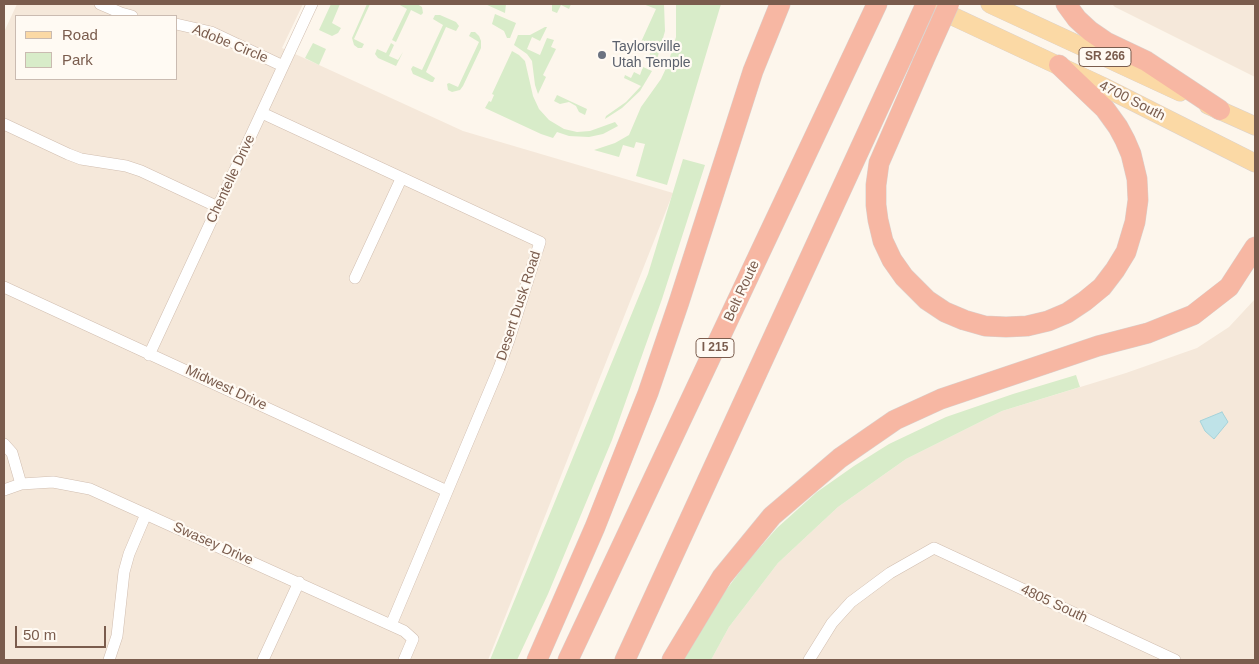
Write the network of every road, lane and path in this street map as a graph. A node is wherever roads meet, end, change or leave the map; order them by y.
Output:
1 (100, 4) edge
2 (312, 4) edge
3 (769, 4) edge
4 (780, 4) edge
5 (877, 4) edge
6 (926, 4) edge
7 (949, 4) edge
8 (990, 4) edge
9 (1066, 4) edge
10 (128, 15) edge
11 (178, 24) edge
12 (1059, 65) junction
13 (283, 66) junction
14 (753, 71) junction
15 (1220, 110) junction
16 (262, 113) junction
17 (4, 124) edge
18 (1255, 126) edge
19 (1255, 163) edge
20 (401, 179) junction
21 (218, 207) junction
22 (1255, 247) edge
23 (355, 278) dead end
24 (4, 287) edge
25 (149, 355) junction
26 (4, 444) edge
27 (21, 484) junction
28 (4, 490) edge
29 (447, 491) junction
30 (146, 514) junction
31 (299, 582) junction
32 (392, 625) junction
33 (109, 660) edge
34 (263, 660) edge
35 (404, 660) edge
36 (537, 660) edge
37 (568, 660) edge
38 (625, 660) edge
39 (672, 660) edge
40 (809, 660) edge
41 (1175, 660) edge

1 - 10 street
2 - 13 street, Chentelle Drive
3 - 14 highway
4 - 14 highway
5 - 37 highway, Belt Route / I 215
6 - 12 main road, 4700 South / SR 266
6 - 38 highway, bridge
7 - 12 highway, bridge
8 - 15 main road, 4700 South / SR 266
9 - 15 highway
11 - 13 street, Adobe Circle
12 - 19 main road, 4700 South / SR 266
13 - 16 street, Chentelle Drive
14 - 36 highway
15 - 18 main road, 4700 South / SR 266
16 - 20 street, Desert Dusk Road
16 - 21 street, Chentelle Drive
17 - 21 street
20 - 23 street
20 - 29 street, Desert Dusk Road
21 - 25 street, Chentelle Drive
22 - 39 highway
24 - 25 street, Midwest Drive
25 - 29 street, Midwest Drive
26 - 27 street
27 - 28 street, Swasey Drive
27 - 30 street, Swasey Drive
29 - 32 street, Desert Dusk Road
30 - 31 street, Swasey Drive
30 - 33 street
31 - 32 street, Swasey Drive
31 - 34 street
32 - 35 street, Swasey Drive
40 - 41 street, 4805 South

